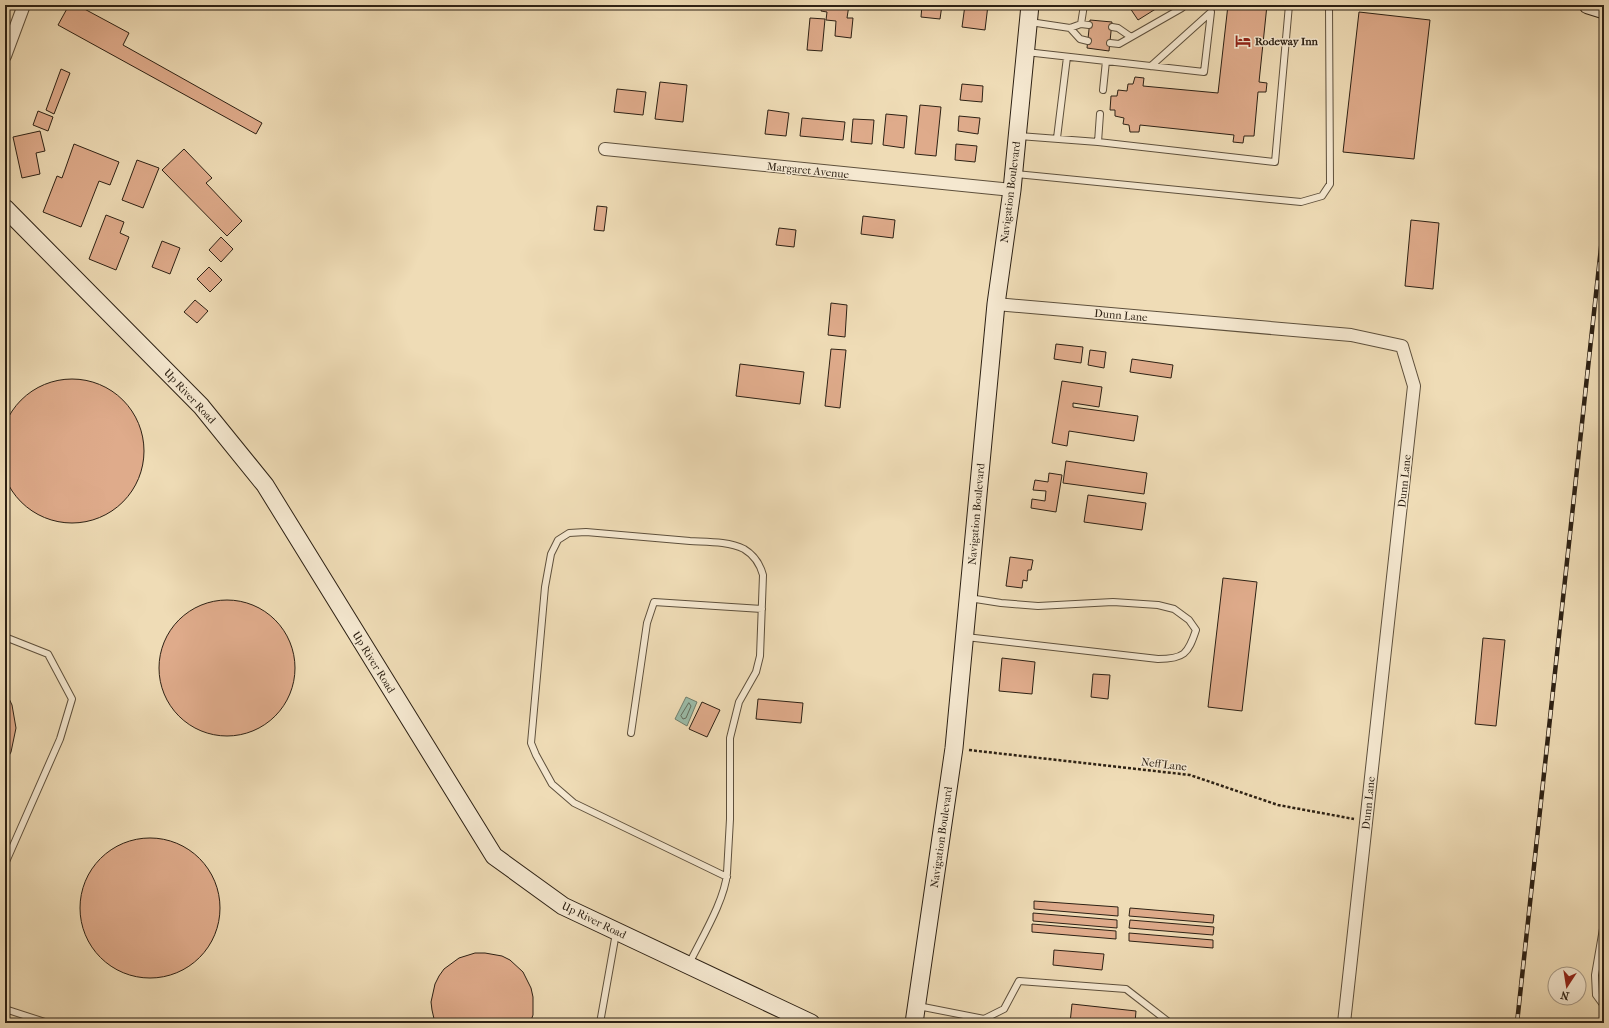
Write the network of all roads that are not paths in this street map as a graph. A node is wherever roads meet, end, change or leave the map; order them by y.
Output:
1 (24, 5) edge
2 (1030, 5) edge
3 (1084, 5) edge
4 (1185, 5) edge
5 (1289, 5) edge
6 (1329, 5) edge
7 (1588, 5) edge
8 (1604, 10) edge
9 (1029, 22) junction
10 (1081, 24) junction
11 (1089, 25) dead end
12 (1070, 28) junction
13 (1112, 28) dead end
14 (1131, 37) junction
15 (1088, 40) dead end
16 (1110, 43) dead end
17 (1025, 52) junction
18 (5, 56) edge
19 (1067, 57) junction
20 (1106, 61) junction
21 (1151, 66) junction
22 (1103, 90) dead end
23 (1100, 114) dead end
24 (1017, 136) junction
25 (1057, 138) junction
26 (1098, 142) junction
27 (605, 149) dead end
28 (1012, 182) junction
29 (5, 208) edge
30 (996, 304) junction
31 (968, 598) junction
32 (762, 609) junction
33 (5, 637) edge
34 (964, 637) junction
35 (631, 733) dead end
36 (5, 864) edge
37 (727, 877) junction
38 (1604, 923) edge
39 (617, 932) junction
40 (688, 965) junction
41 (917, 1005) junction
42 (1604, 1006) edge
43 (5, 1008) edge
44 (48, 1023) edge
45 (600, 1023) edge
46 (811, 1023) edge
47 (914, 1023) edge
48 (1170, 1023) edge
49 (1344, 1023) edge

1 - 18 street
2 - 9 street, Navigation Boulevard
3 - 10 lane
4 - 14 lane
5 - 26 lane
6 - 28 lane
7 - 8 street
9 - 12 lane
9 - 17 street, Navigation Boulevard
10 - 11 lane
10 - 12 lane
12 - 15 lane
13 - 14 lane
14 - 16 lane
17 - 19 lane
17 - 24 street, Navigation Boulevard
19 - 20 lane
19 - 25 lane
20 - 21 lane
20 - 22 lane
21 - 21 lane
23 - 26 lane
24 - 25 lane
24 - 28 street, Navigation Boulevard
25 - 26 lane
27 - 28 street, Margaret Avenue
28 - 30 street, Navigation Boulevard
29 - 39 street, Up River Road
30 - 31 street, Navigation Boulevard
30 - 49 street, Dunn Lane
31 - 34 street, Navigation Boulevard
31 - 34 lane
32 - 35 lane
32 - 37 lane
32 - 37 lane
33 - 36 lane
34 - 41 street, Navigation Boulevard
37 - 40 lane
38 - 42 lane
39 - 40 street, Up River Road
39 - 45 lane
40 - 46 street, Up River Road
41 - 47 street, Navigation Boulevard
41 - 48 lane
43 - 44 lane

